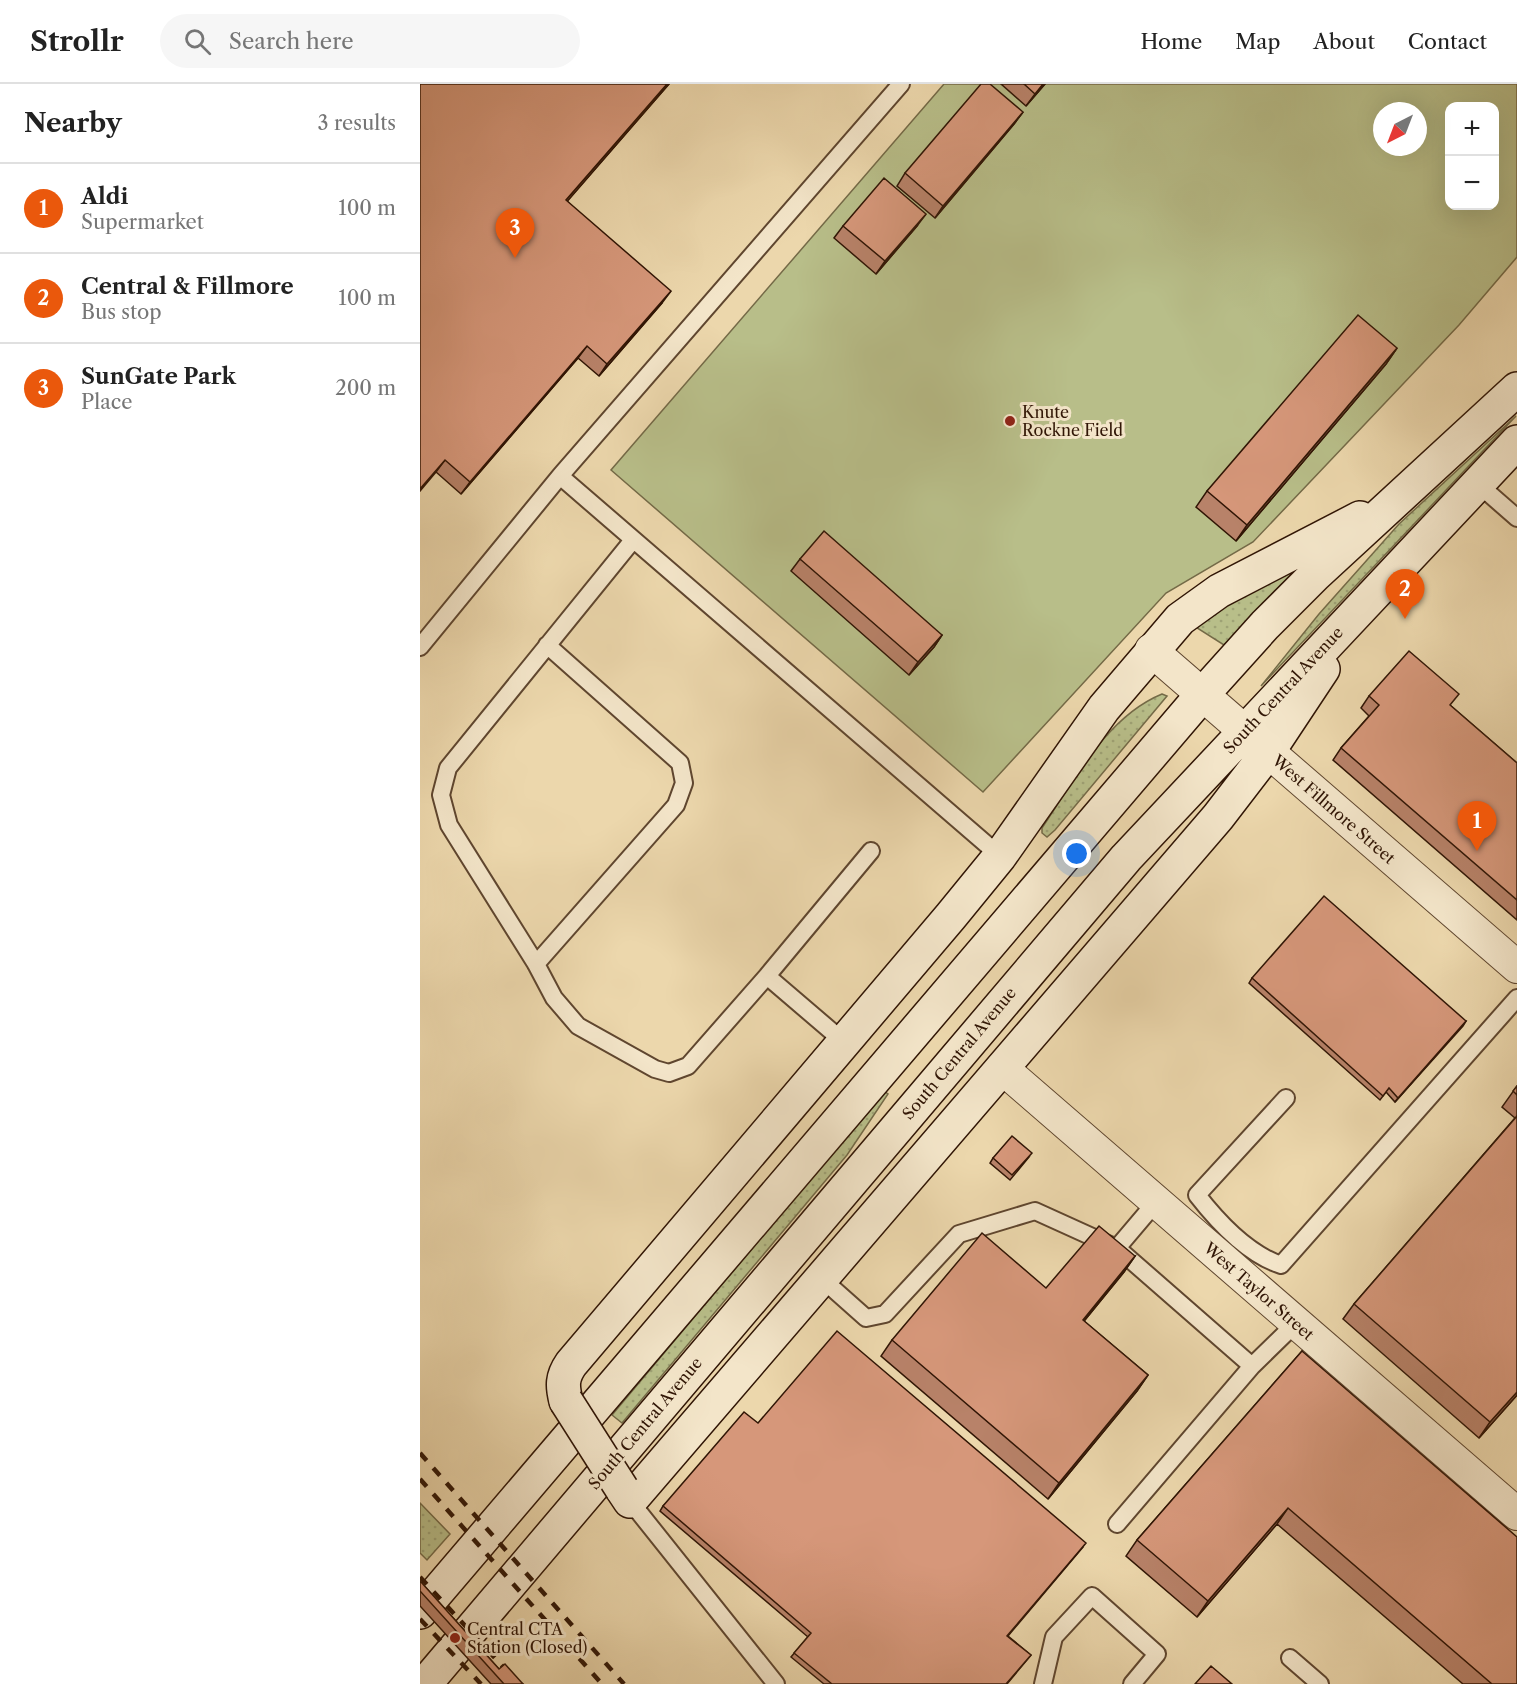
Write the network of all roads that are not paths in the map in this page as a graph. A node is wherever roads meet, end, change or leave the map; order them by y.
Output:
1 (901, 84) edge
2 (1517, 388) edge
3 (1517, 442) edge
4 (560, 476) junction
5 (1476, 483) junction
6 (1394, 502) junction
7 (1517, 518) edge
8 (633, 540) junction
9 (1374, 593) junction
10 (547, 645) junction
11 (420, 647) edge
12 (1151, 650) junction
13 (1202, 695) junction
14 (1244, 730) junction
15 (1268, 752) junction
16 (1019, 830) junction
17 (871, 850) dead end
18 (1000, 856) junction
19 (1058, 863) junction
20 (536, 964) junction
21 (1517, 967) edge
22 (767, 976) junction
23 (1517, 998) edge
24 (844, 1042) junction
25 (1002, 1068) junction
26 (1286, 1098) dead end
27 (1156, 1202) junction
28 (1117, 1248) junction
29 (821, 1278) junction
30 (1296, 1323) junction
31 (1252, 1366) junction
32 (626, 1495) junction
33 (1517, 1514) edge
34 (1117, 1524) dead end
35 (420, 1612) edge
36 (1290, 1658) dead end
37 (424, 1684) edge
38 (776, 1684) edge
39 (1043, 1684) edge
40 (1132, 1684) edge
41 (1320, 1684) edge

1 - 4 lane
2 - 6 main road
3 - 5 main road, South Central Avenue
4 - 8 lane
4 - 11 lane
5 - 7 lane
5 - 9 main road, South Central Avenue
6 - 12 main road
6 - 13 main road
8 - 10 lane
8 - 18 lane
9 - 14 main road, South Central Avenue
9 - 15 main road
10 - 20 lane
10 - 20 lane
12 - 13 street, West Fillmore Street
12 - 16 main road
13 - 14 street, West Fillmore Street
13 - 19 main road
14 - 15 street, West Fillmore Street
14 - 37 main road, South Central Avenue
15 - 21 street, West Fillmore Street
15 - 25 main road
16 - 18 main road
16 - 19 main road
17 - 22 lane
18 - 24 main road
19 - 35 main road
20 - 22 lane
22 - 24 lane
23 - 26 lane
24 - 32 main road, bridge
25 - 27 street, West Taylor Street
25 - 29 main road
27 - 28 lane
27 - 30 street, West Taylor Street
28 - 29 lane
28 - 31 lane
29 - 32 main road
30 - 31 lane
30 - 33 street, West Taylor Street
31 - 34 lane
32 - 38 lane
36 - 41 lane
39 - 40 lane

